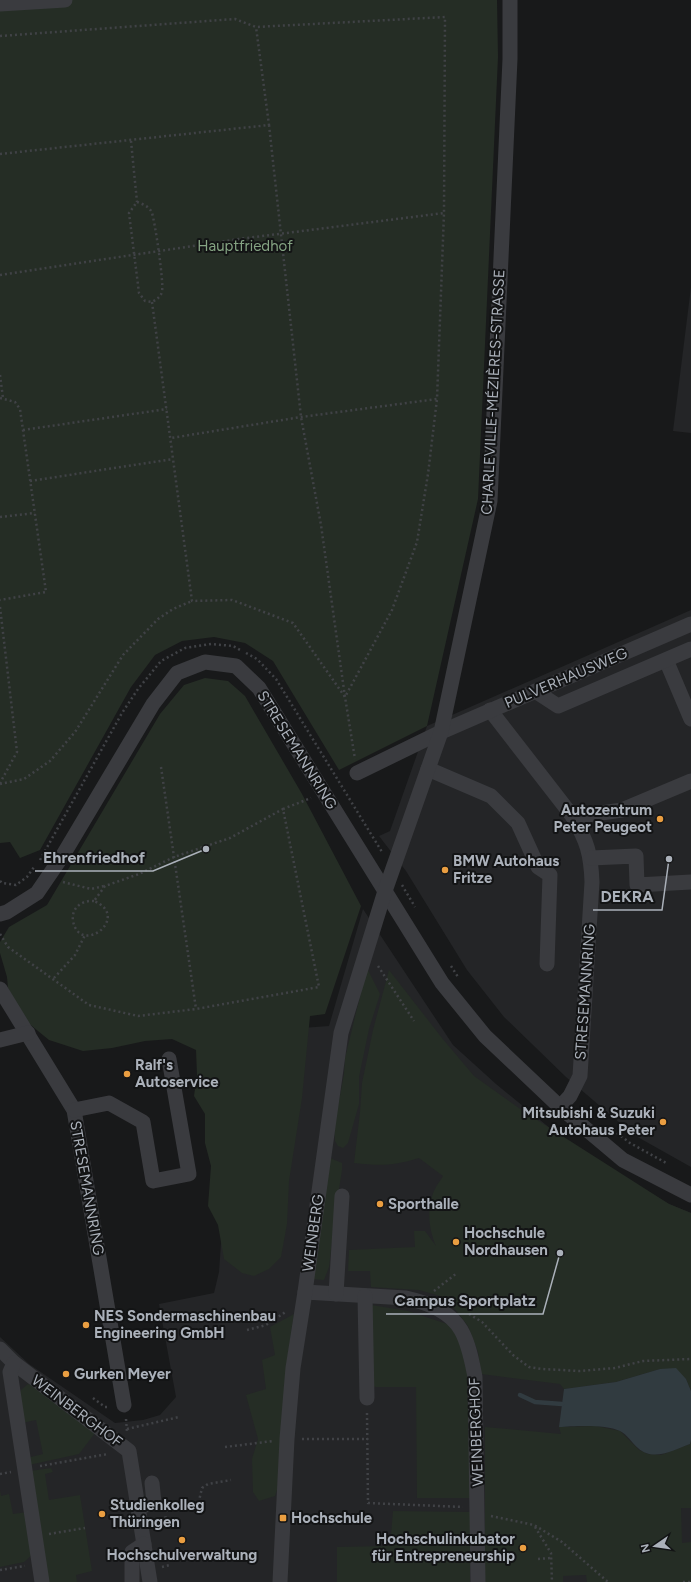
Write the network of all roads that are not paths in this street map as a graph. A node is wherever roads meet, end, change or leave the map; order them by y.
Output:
1 (66, 0) edge
2 (510, 0) edge
3 (0, 4) edge
4 (691, 624) edge
5 (691, 650) edge
6 (666, 660) junction
7 (535, 691) junction
8 (490, 710) junction
9 (691, 719) edge
10 (441, 732) junction
11 (428, 769) junction
12 (357, 773) road end
13 (691, 781) edge
14 (573, 817) junction
15 (591, 858) junction
16 (691, 882) edge
17 (385, 891) junction
18 (0, 914) edge
19 (547, 964) dead end
20 (0, 989) edge
21 (28, 1033) junction
22 (0, 1040) edge
23 (168, 1059) dead end
24 (560, 1107) junction
25 (74, 1110) junction
26 (691, 1195) edge
27 (342, 1196) dead end
28 (336, 1294) junction
29 (304, 1296) junction
30 (365, 1296) junction
31 (0, 1349) edge
32 (14, 1363) junction
33 (367, 1398) road end
34 (124, 1405) dead end
35 (152, 1483) dead end
36 (138, 1507) junction
37 (144, 1544) junction
38 (42, 1582) edge
39 (132, 1582) edge
40 (150, 1582) edge
41 (280, 1582) edge
42 (478, 1582) edge

1 - 3 street
2 - 10 street, CHARLEVILLE-MÉZIÈRES-STRASSE
4 - 7 street, PULVERHAUSWEG
5 - 6 street
6 - 7 street
6 - 9 street
7 - 8 street, PULVERHAUSWEG
8 - 10 street, PULVERHAUSWEG
8 - 14 street, STRESEMANNRING
10 - 11 street, CHARLEVILLE-MÉZIÈRES-STRASSE
10 - 12 street, PULVERHAUSWEG
11 - 17 street, CHARLEVILLE-MÉZIÈRES-STRASSE
11 - 19 street
13 - 14 street
14 - 15 street, STRESEMANNRING
15 - 16 street
15 - 24 street, STRESEMANNRING
17 - 18 street, STRESEMANNRING
17 - 24 street, STRESEMANNRING
17 - 29 street, WEINBERG
20 - 21 street, STRESEMANNRING
21 - 22 street
21 - 25 street, STRESEMANNRING
23 - 25 street
24 - 26 street, STRESEMANNRING
25 - 34 street, STRESEMANNRING
27 - 28 street
28 - 29 street, WEINBERGHOF
28 - 30 street, WEINBERGHOF
29 - 41 street, WEINBERG
30 - 33 street
30 - 42 street, WEINBERGHOF
31 - 32 street, WEINBERGHOF
32 - 36 street, WEINBERGHOF
32 - 38 street, WEINBERGHOF
35 - 36 street
36 - 37 street, WEINBERGHOF
37 - 39 street
37 - 40 street, WEINBERGHOF

